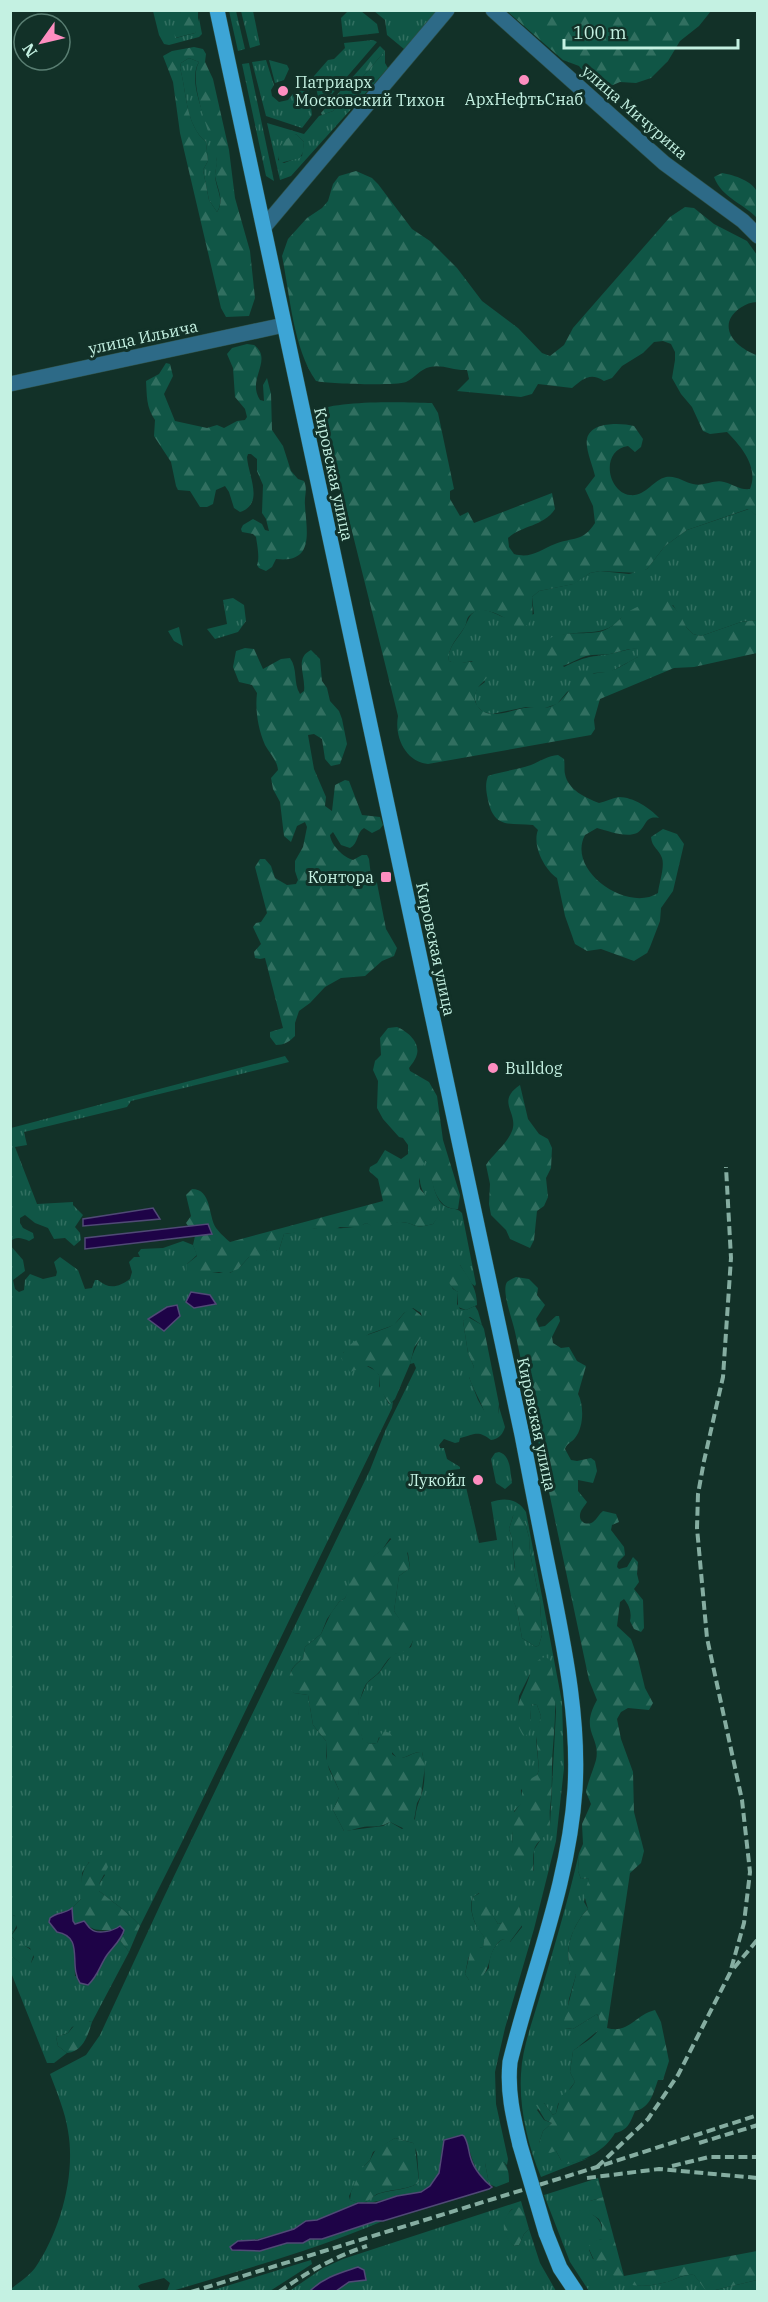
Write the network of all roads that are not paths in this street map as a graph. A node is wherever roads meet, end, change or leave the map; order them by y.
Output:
1 (217, 10) edge
2 (447, 10) edge
3 (493, 10) edge
4 (264, 227) junction
5 (758, 236) edge
6 (284, 325) junction
7 (10, 384) edge
8 (576, 2292) edge

1 - 4 main road, Кировская улица
2 - 4 street
3 - 5 street, улица Мичурина
4 - 6 main road, Кировская улица
6 - 7 street, улица Ильича
6 - 8 main road, Кировская улица, bridge

